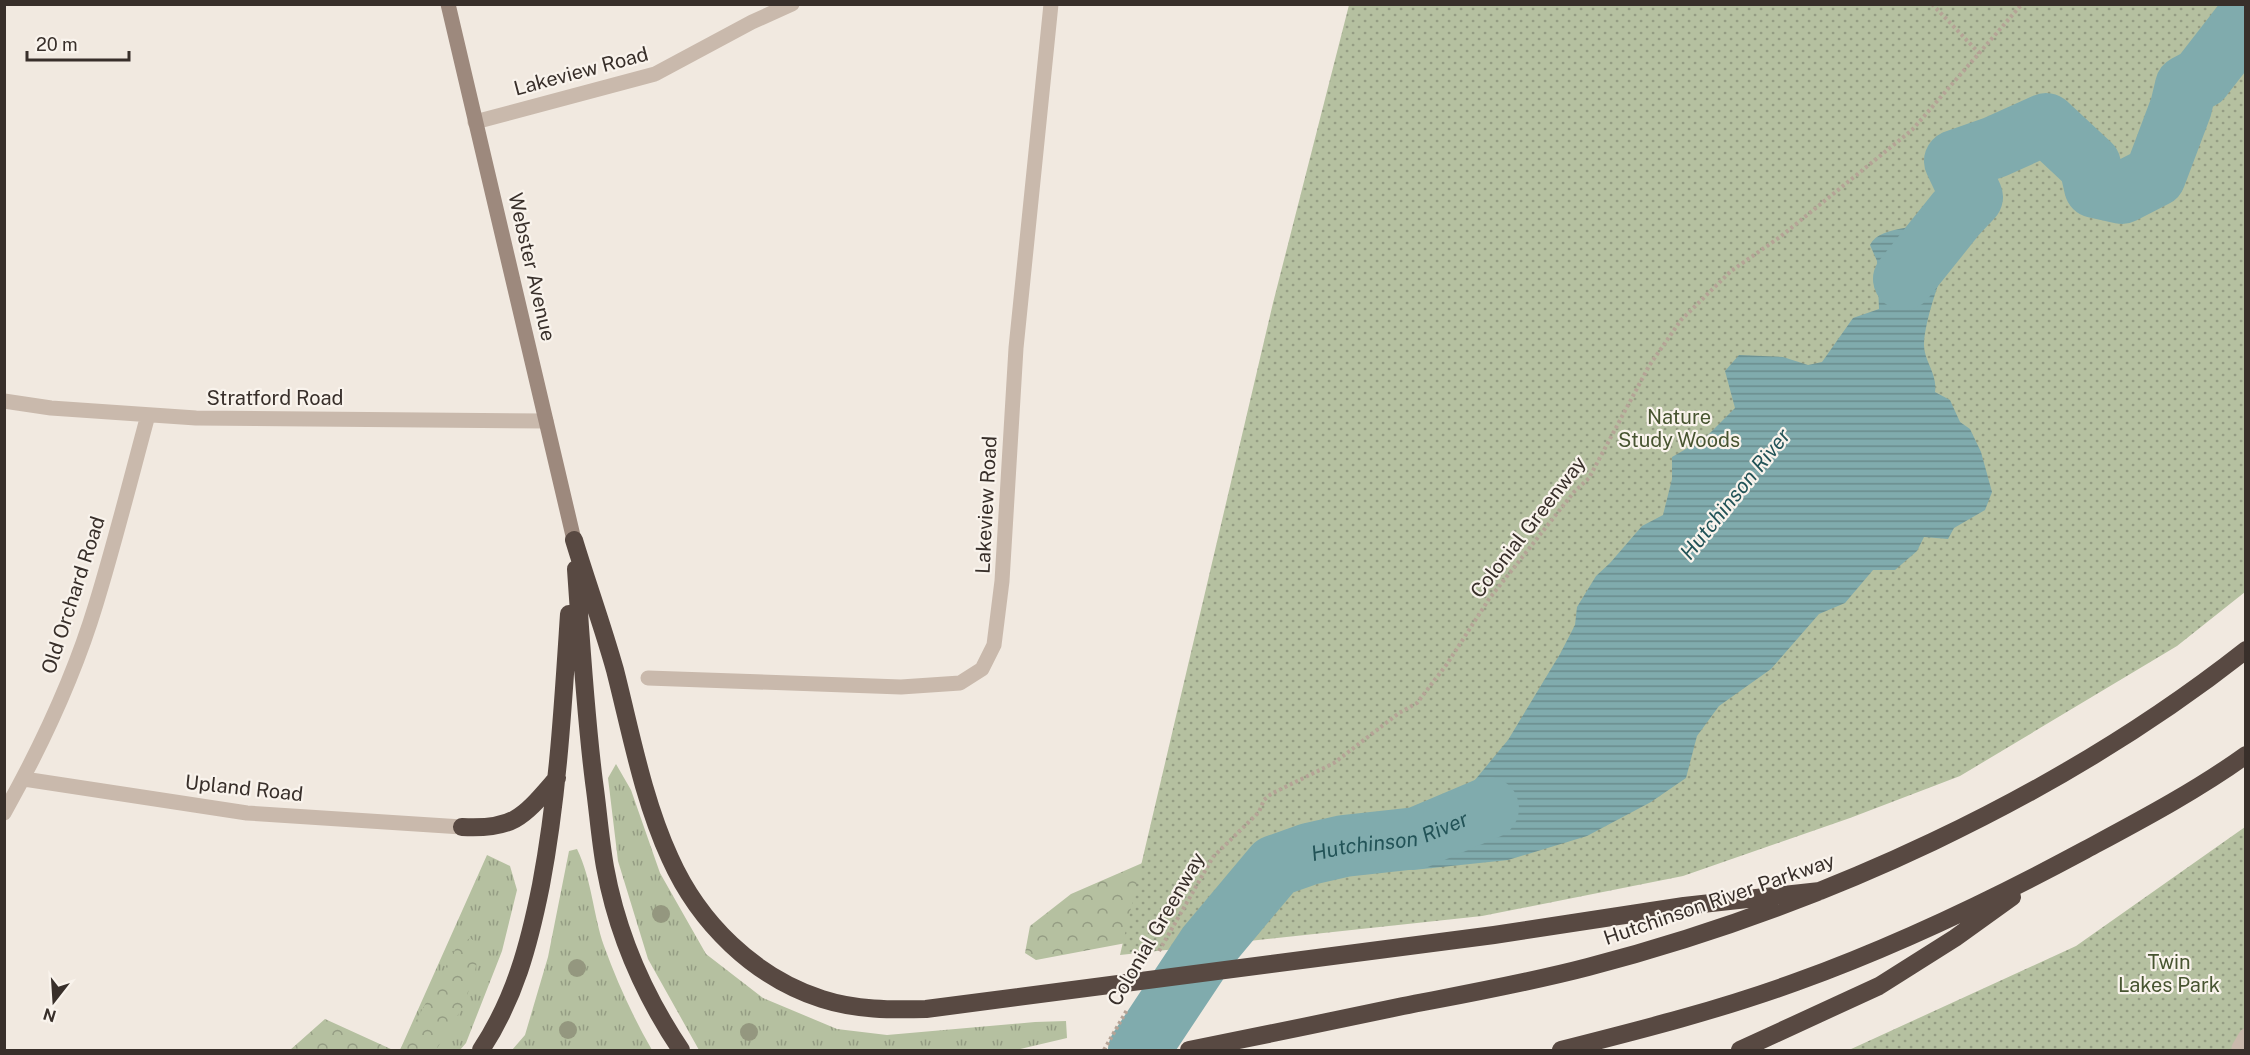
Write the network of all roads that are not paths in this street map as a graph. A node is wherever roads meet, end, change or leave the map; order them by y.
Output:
1 (448, 4) edge
2 (792, 4) edge
3 (1051, 4) edge
4 (475, 122) junction
5 (4, 401) edge
6 (148, 415) junction
7 (546, 421) junction
8 (574, 540) junction
9 (2246, 650) edge
10 (648, 678) dead end
11 (2246, 755) edge
12 (557, 778) junction
13 (24, 779) junction
14 (4, 813) edge
15 (462, 827) joint
16 (2058, 864) junction
17 (1820, 891) junction
18 (481, 1050) edge
19 (681, 1050) edge
20 (1189, 1050) edge
21 (1561, 1050) edge
22 (1740, 1050) edge

1 - 4 street, Webster Avenue
2 - 4 street, Lakeview Road
3 - 10 street, Lakeview Road
4 - 7 street, Webster Avenue
5 - 6 street, Stratford Road
6 - 7 street, Stratford Road
6 - 13 street, Old Orchard Road
7 - 8 street, Webster Avenue
8 - 12 highway
8 - 17 highway
8 - 19 highway
9 - 17 highway, Hutchinson River Parkway
11 - 16 highway
12 - 15 highway
12 - 18 highway
13 - 14 street, Old Orchard Road
13 - 15 street, Upland Road
16 - 21 highway
16 - 22 highway
17 - 20 highway, Hutchinson River Parkway

